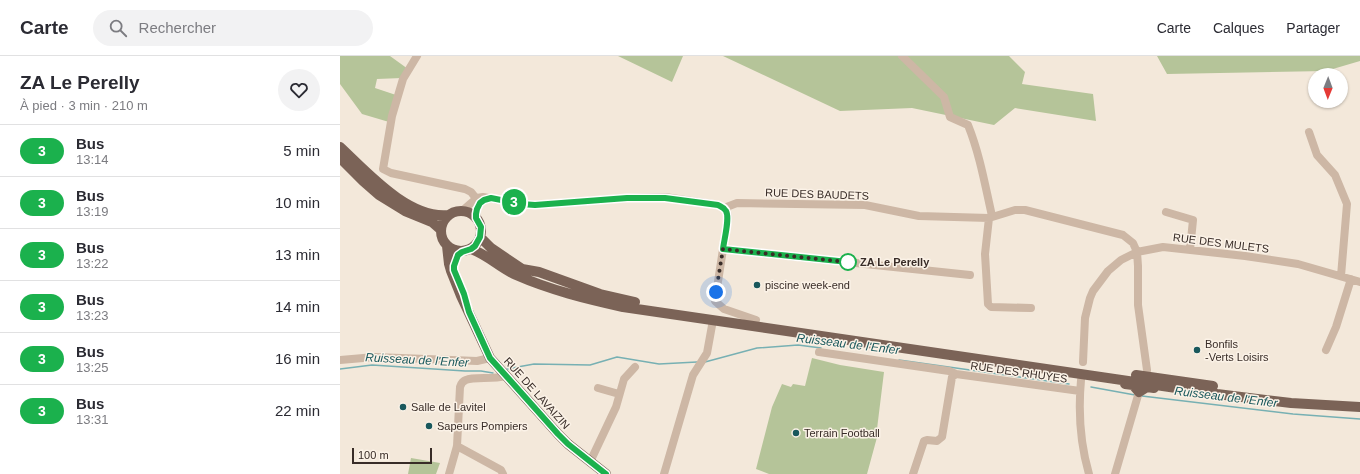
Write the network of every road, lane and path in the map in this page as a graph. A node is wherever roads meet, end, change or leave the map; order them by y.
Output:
1 (417, 56) edge
2 (902, 56) edge
3 (1309, 132) dead end
4 (340, 147) edge
5 (340, 158) edge
6 (478, 200) junction
7 (724, 208) junction
8 (462, 211) junction
9 (1166, 212) dead end
10 (448, 216) junction
11 (990, 217) junction
12 (476, 218) junction
13 (440, 229) junction
14 (480, 237) junction
15 (447, 246) junction
16 (723, 249) junction
17 (466, 250) junction
18 (1190, 250) junction
19 (1136, 252) junction
20 (970, 275) dead end
21 (1341, 276) junction
22 (1351, 279) junction
23 (1360, 282) edge
24 (1032, 308) dead end
25 (469, 312) junction
26 (713, 320) junction
27 (756, 320) junction
28 (1326, 350) dead end
29 (819, 352) dead end
30 (490, 358) junction
31 (340, 360) edge
32 (1083, 362) dead end
33 (635, 367) dead end
34 (1147, 370) junction
35 (956, 374) junction
36 (1135, 375) junction
37 (505, 376) junction
38 (1103, 377) junction
39 (1166, 379) junction
40 (1081, 380) dead end
41 (1174, 387) junction
42 (598, 388) dead end
43 (1080, 392) junction
44 (619, 394) junction
45 (1138, 396) junction
46 (1360, 401) edge
47 (1360, 407) edge
48 (457, 446) junction
49 (590, 462) junction
50 (449, 474) edge
51 (503, 474) edge
52 (606, 474) edge
53 (664, 474) edge
54 (913, 474) edge
55 (1089, 474) edge
56 (1115, 474) edge

1 - 6 street
2 - 11 street
3 - 21 street
4 - 10 main road
5 - 13 main road
6 - 7 street
6 - 8 street
6 - 12 street
7 - 11 street, RUE DES BAUDETS
7 - 16 street
8 - 10 main road
8 - 12 main road
9 - 18 street
10 - 13 main road
11 - 19 street, RUE DES BAUDETS
11 - 24 street
12 - 14 main road
13 - 15 main road
14 - 17 main road
14 - 27 main road
15 - 17 main road
15 - 25 main road, RUE DE LAVAIZIN
16 - 20 street
16 - 27 street
17 - 25 main road, RUE DE LAVAIZIN
17 - 26 main road
18 - 19 street, RUE DES MULETS
18 - 21 street, RUE DES MULETS
19 - 32 street, RUE DES MULETS
19 - 34 street
21 - 22 street, RUE DES MULETS
22 - 23 street, RUE DES MULETS
22 - 28 street
25 - 30 main road, RUE DE LAVAIZIN
26 - 38 main road
26 - 53 street
27 - 36 main road
29 - 35 street
30 - 31 street
30 - 37 main road, RUE DE LAVAIZIN
33 - 44 street
34 - 36 street
34 - 39 street
35 - 43 street, RUE DES RHUYES
35 - 54 street, RUE DES RHUYES
36 - 39 main road
37 - 48 street
37 - 49 main road, RUE DE LAVAIZIN
38 - 41 main road
38 - 45 main road
39 - 46 main road
40 - 43 street
41 - 45 main road
41 - 47 main road
42 - 44 street
43 - 55 street
44 - 49 street
45 - 56 street
48 - 50 street
48 - 51 street
49 - 52 main road, RUE DE LAVAIZIN

